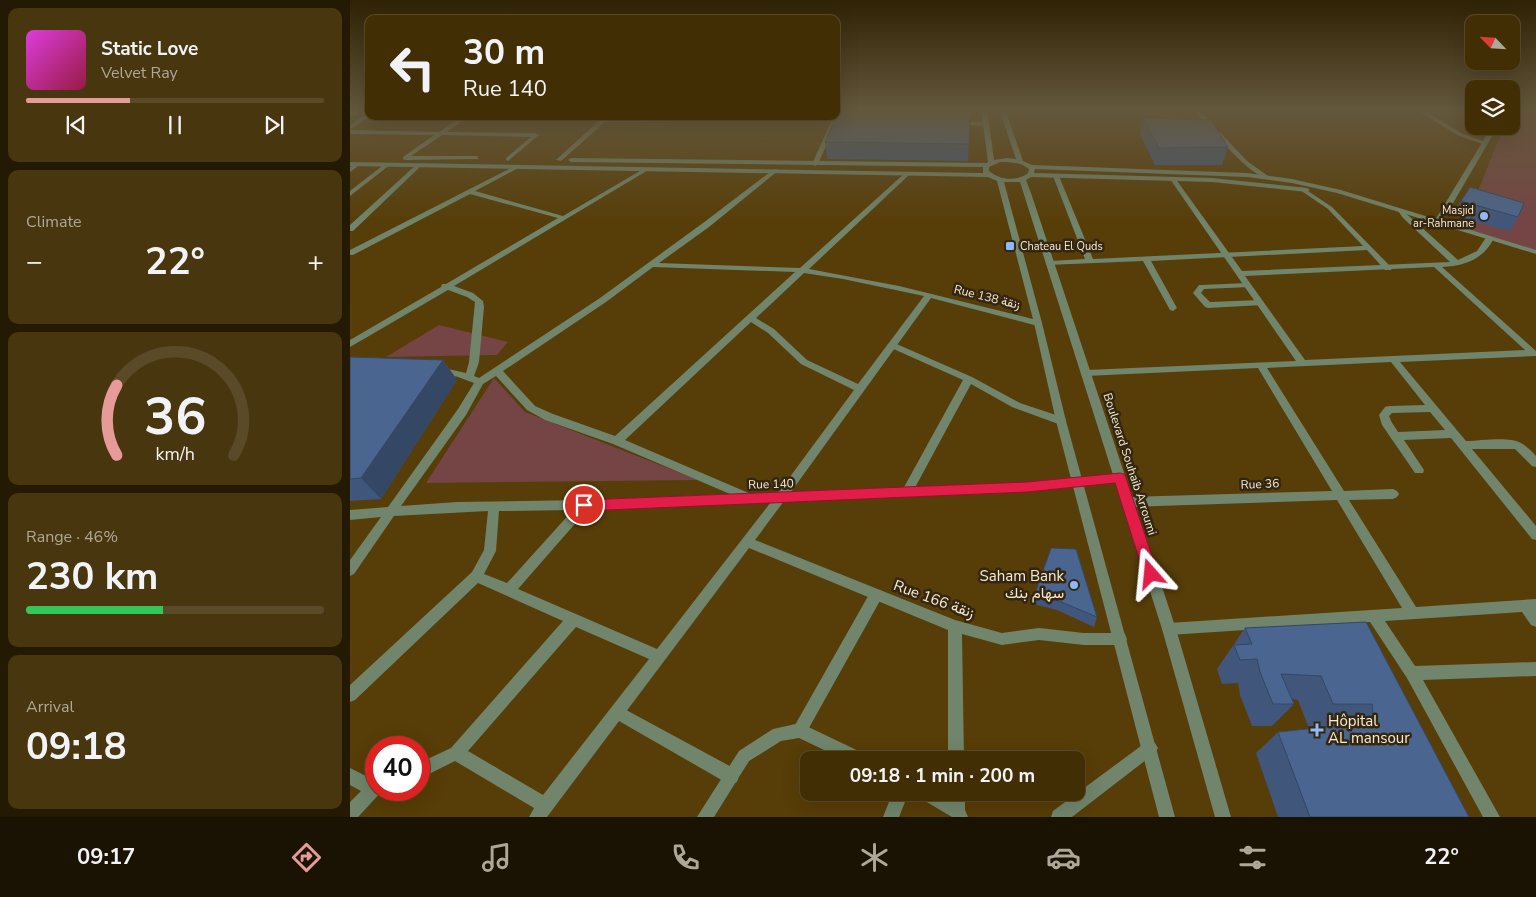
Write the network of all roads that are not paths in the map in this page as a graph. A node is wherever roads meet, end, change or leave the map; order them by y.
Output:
1 (421, 147) edge
2 (521, 147) edge
3 (573, 147) edge
4 (823, 147) edge
5 (989, 147) edge
6 (1015, 147) edge
7 (1231, 147) edge
8 (1483, 147) edge
9 (350, 157) edge
10 (405, 158) junction
11 (479, 158) dead end
12 (498, 159) dead end
13 (508, 159) junction
14 (525, 159) dead end
15 (550, 160) dead end
16 (558, 160) junction
17 (1020, 161) junction
18 (1245, 162) junction
19 (350, 164) edge
20 (358, 164) junction
21 (388, 164) junction
22 (815, 164) junction
23 (989, 164) junction
24 (419, 165) junction
25 (519, 166) junction
26 (1031, 167) junction
27 (646, 169) junction
28 (350, 170) edge
29 (776, 170) junction
30 (908, 173) junction
31 (1247, 175) junction
32 (1056, 176) junction
33 (994, 177) junction
34 (1026, 177) junction
35 (1266, 177) junction
36 (1174, 180) junction
37 (1250, 183) junction
38 (1270, 185) junction
39 (1302, 189) junction
40 (471, 192) junction
41 (350, 194) edge
42 (1362, 200) junction
43 (1401, 211) junction
44 (564, 218) junction
45 (350, 221) edge
46 (360, 221) junction
47 (1438, 222) junction
48 (350, 230) edge
49 (1490, 238) junction
50 (1369, 248) junction
51 (1536, 252) edge
52 (350, 253) edge
53 (1226, 256) junction
54 (1146, 259) junction
55 (1090, 261) junction
56 (1050, 263) junction
57 (1456, 263) junction
58 (651, 265) junction
59 (1436, 266) junction
60 (1388, 268) junction
61 (800, 271) junction
62 (1239, 274) junction
63 (445, 286) junction
64 (1247, 286) junction
65 (929, 295) junction
66 (1260, 304) junction
67 (1173, 308) dead end
68 (750, 318) junction
69 (1038, 323) junction
70 (350, 344) edge
71 (892, 346) junction
72 (1534, 355) edge
73 (1393, 359) junction
74 (1302, 363) junction
75 (1261, 365) junction
76 (430, 369) edge
77 (497, 371) junction
78 (1086, 372) junction
79 (469, 377) junction
80 (969, 379) junction
81 (480, 382) junction
82 (860, 388) junction
83 (1431, 408) junction
84 (1061, 421) junction
85 (1452, 434) junction
86 (1395, 436) junction
87 (617, 442) junction
88 (1462, 445) junction
89 (1536, 463) edge
90 (1419, 470) dead end
91 (1120, 478) junction
92 (1078, 483) junction
93 (907, 492) junction
94 (1393, 494) dead end
95 (1341, 495) junction
96 (781, 497) junction
97 (750, 498) junction
98 (1128, 502) junction
99 (584, 505) junction
100 (494, 507) junction
101 (393, 511) junction
102 (350, 515) edge
103 (1536, 535) edge
104 (746, 542) junction
105 (350, 570) edge
106 (476, 576) junction
107 (509, 590) junction
108 (876, 595) junction
109 (1530, 606) edge
110 (1411, 612) junction
111 (1373, 615) junction
112 (574, 619) junction
113 (1536, 621) edge
114 (955, 626) junction
115 (1169, 629) junction
116 (1120, 639) junction
117 (659, 656) junction
118 (1536, 669) edge
119 (1412, 673) junction
120 (350, 695) edge
121 (617, 712) junction
122 (800, 730) junction
123 (1150, 748) junction
124 (843, 751) edge
125 (956, 751) edge
126 (456, 753) junction
127 (430, 766) edge
128 (350, 776) edge
129 (731, 776) junction
130 (365, 784) edge
131 (365, 798) edge
132 (897, 801) edge
133 (940, 801) edge
134 (542, 811) edge
135 (958, 813) edge
136 (350, 814) edge
137 (704, 817) edge
138 (891, 817) edge
139 (1059, 817) edge
140 (1167, 817) edge
141 (1224, 817) edge
142 (1492, 817) edge

1 - 10 street
2 - 13 street
3 - 16 street
4 - 22 street
5 - 23 street
6 - 17 street
7 - 18 street
8 - 47 street
9 - 10 street
10 - 11 street
12 - 13 street
13 - 14 street
15 - 16 street
16 - 22 street
17 - 23 street
17 - 26 street
18 - 31 street
18 - 35 street
19 - 20 street
20 - 21 street
20 - 28 street
21 - 24 street
21 - 41 street
22 - 23 street
23 - 33 street
24 - 25 street
24 - 46 street
25 - 27 street
25 - 40 street
26 - 31 street
26 - 34 street
27 - 29 street
27 - 44 street
29 - 30 street
29 - 58 street
30 - 33 street
30 - 61 street
31 - 35 street
31 - 37 street
32 - 34 street
32 - 36 street
32 - 55 street
33 - 34 street
33 - 69 street
34 - 56 street, Boulevard Souhaib Arroumi
35 - 38 street
35 - 42 street
36 - 37 street
36 - 53 street
37 - 38 street
38 - 39 street
39 - 42 street
39 - 50 street
40 - 44 street
40 - 52 street
42 - 43 street
43 - 47 street
43 - 57 street
44 - 63 street
45 - 46 street
46 - 48 street
47 - 49 street
49 - 51 street
49 - 57 street
50 - 53 street
50 - 60 street
53 - 54 street
53 - 62 street
54 - 55 street
54 - 67 street
55 - 56 street
56 - 78 street, Boulevard Souhaib Arroumi
57 - 59 street
58 - 61 street, Rue 138 زنقة
58 - 77 street
59 - 60 street
59 - 72 street
60 - 62 street
61 - 65 street, Rue 138 زنقة
61 - 68 street
62 - 64 street
63 - 70 street
63 - 79 street
64 - 66 street
64 - 66 street
65 - 69 street, Rue 138 زنقة
65 - 71 street
66 - 74 street
68 - 82 street
68 - 87 street
69 - 84 street
71 - 80 street
71 - 82 street
72 - 73 street
73 - 74 street
73 - 83 street
74 - 75 street
75 - 78 street
75 - 95 street
76 - 79 street
77 - 81 street
77 - 87 street
78 - 91 street, Boulevard Souhaib Arroumi
79 - 81 street
80 - 84 street
80 - 93 street
81 - 101 street
82 - 96 street
83 - 85 street
83 - 86 street
84 - 92 street
85 - 86 street
85 - 88 street
86 - 90 street
87 - 97 street
88 - 89 street
88 - 103 street
91 - 92 street, Rue 140
91 - 98 street, Boulevard Souhaib Arroumi
92 - 93 street, Rue 140
92 - 116 street
93 - 96 street, Rue 140
94 - 95 street, Rue 36
95 - 98 street, Rue 36
95 - 110 street
96 - 97 street, Rue 140
96 - 104 street
97 - 99 street, Rue 140
98 - 115 street, Boulevard Souhaib Arroumi
99 - 100 street, Rue 140
99 - 107 street
100 - 101 street, Rue 140
100 - 106 street
101 - 102 street, Rue 140
101 - 105 street
104 - 108 street, Rue 166 زنقة
104 - 117 street
106 - 107 street
106 - 120 street
107 - 112 street
108 - 114 street, Rue 166 زنقة
108 - 122 street
109 - 110 street
109 - 113 street
110 - 111 street
111 - 115 street
111 - 119 street
112 - 117 street
112 - 126 street
114 - 116 street, Rue 166 زنقة
114 - 125 street
115 - 141 street, Boulevard Souhaib Arroumi
116 - 123 street
117 - 121 street
118 - 119 street
119 - 142 street
121 - 129 street
121 - 134 street
122 - 124 street
122 - 129 street
123 - 139 street
123 - 140 street
126 - 127 street
126 - 134 street
128 - 130 street
129 - 137 street
131 - 136 street
132 - 138 street
133 - 135 street

